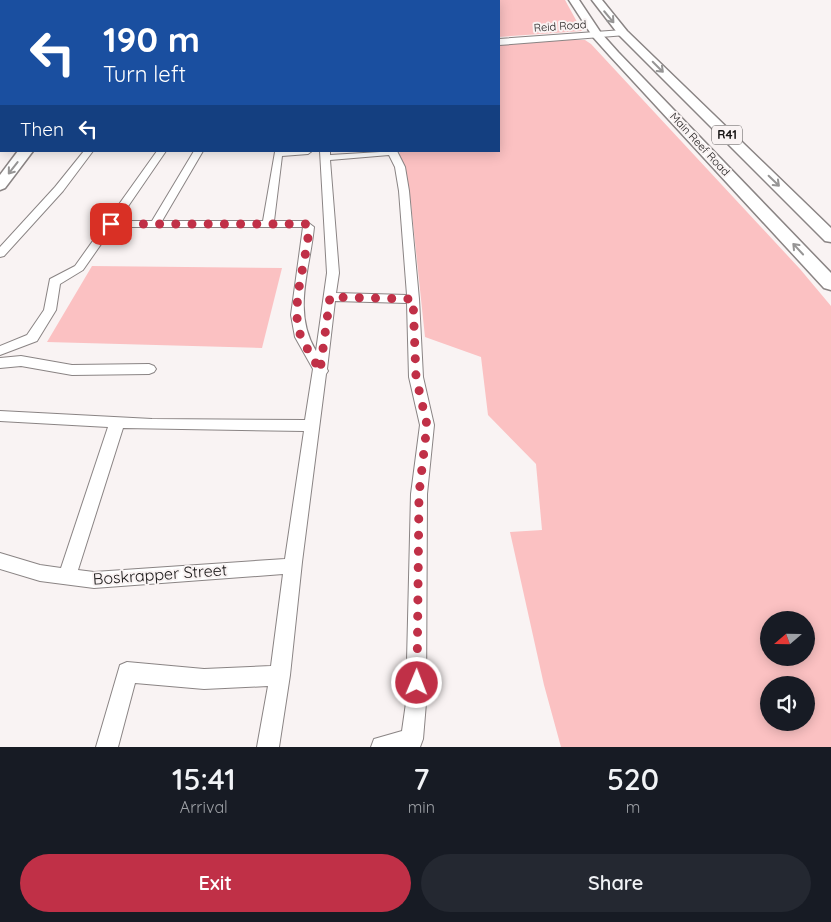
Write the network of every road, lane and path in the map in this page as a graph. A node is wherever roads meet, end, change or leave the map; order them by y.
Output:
1 (574, 0) edge
2 (597, 0) edge
3 (623, 33) junction
4 (597, 34) junction
5 (500, 42) edge
6 (9, 152) edge
7 (25, 152) edge
8 (88, 152) edge
9 (161, 152) edge
10 (198, 152) edge
11 (298, 152) edge
12 (393, 152) edge
13 (325, 155) edge
14 (0, 163) edge
15 (0, 185) edge
16 (111, 224) junction
17 (155, 224) junction
18 (268, 224) junction
19 (831, 238) edge
20 (0, 254) edge
21 (831, 284) edge
22 (330, 297) junction
23 (413, 299) junction
24 (0, 351) edge
25 (0, 363) edge
26 (149, 369) dead end
27 (320, 371) junction
28 (0, 416) edge
29 (116, 422) junction
30 (312, 426) junction
31 (0, 561) edge
32 (292, 566) junction
33 (67, 577) junction
34 (280, 675) junction
35 (107, 747) edge
36 (268, 747) edge
37 (382, 747) edge

1 - 4 main road, Main Reef Road / R41
2 -> 3 main road, Main Reef Road / R41
3 - 4 street, Reid Road
3 -> 19 main road, Main Reef Road / R41
4 - 5 street, Reid Road
21 -> 4 main road, Main Reef Road / R41
6 - 14 main road
7 -> 15 main road
8 - 20 street
9 - 16 street
10 - 17 street
11 - 18 street
12 - 13 street
12 - 23 street
13 - 22 street
16 - 17 street
16 - 24 street
17 - 18 street
18 - 27 street
22 - 23 street
22 - 27 street
23 - 37 street
25 - 26 street
27 - 30 street
28 - 29 street
29 - 30 street
29 - 33 street
30 - 32 street
31 - 33 street, Boskrapper Street
32 - 33 street, Boskrapper Street
32 - 34 street
34 - 35 street
34 - 36 street

